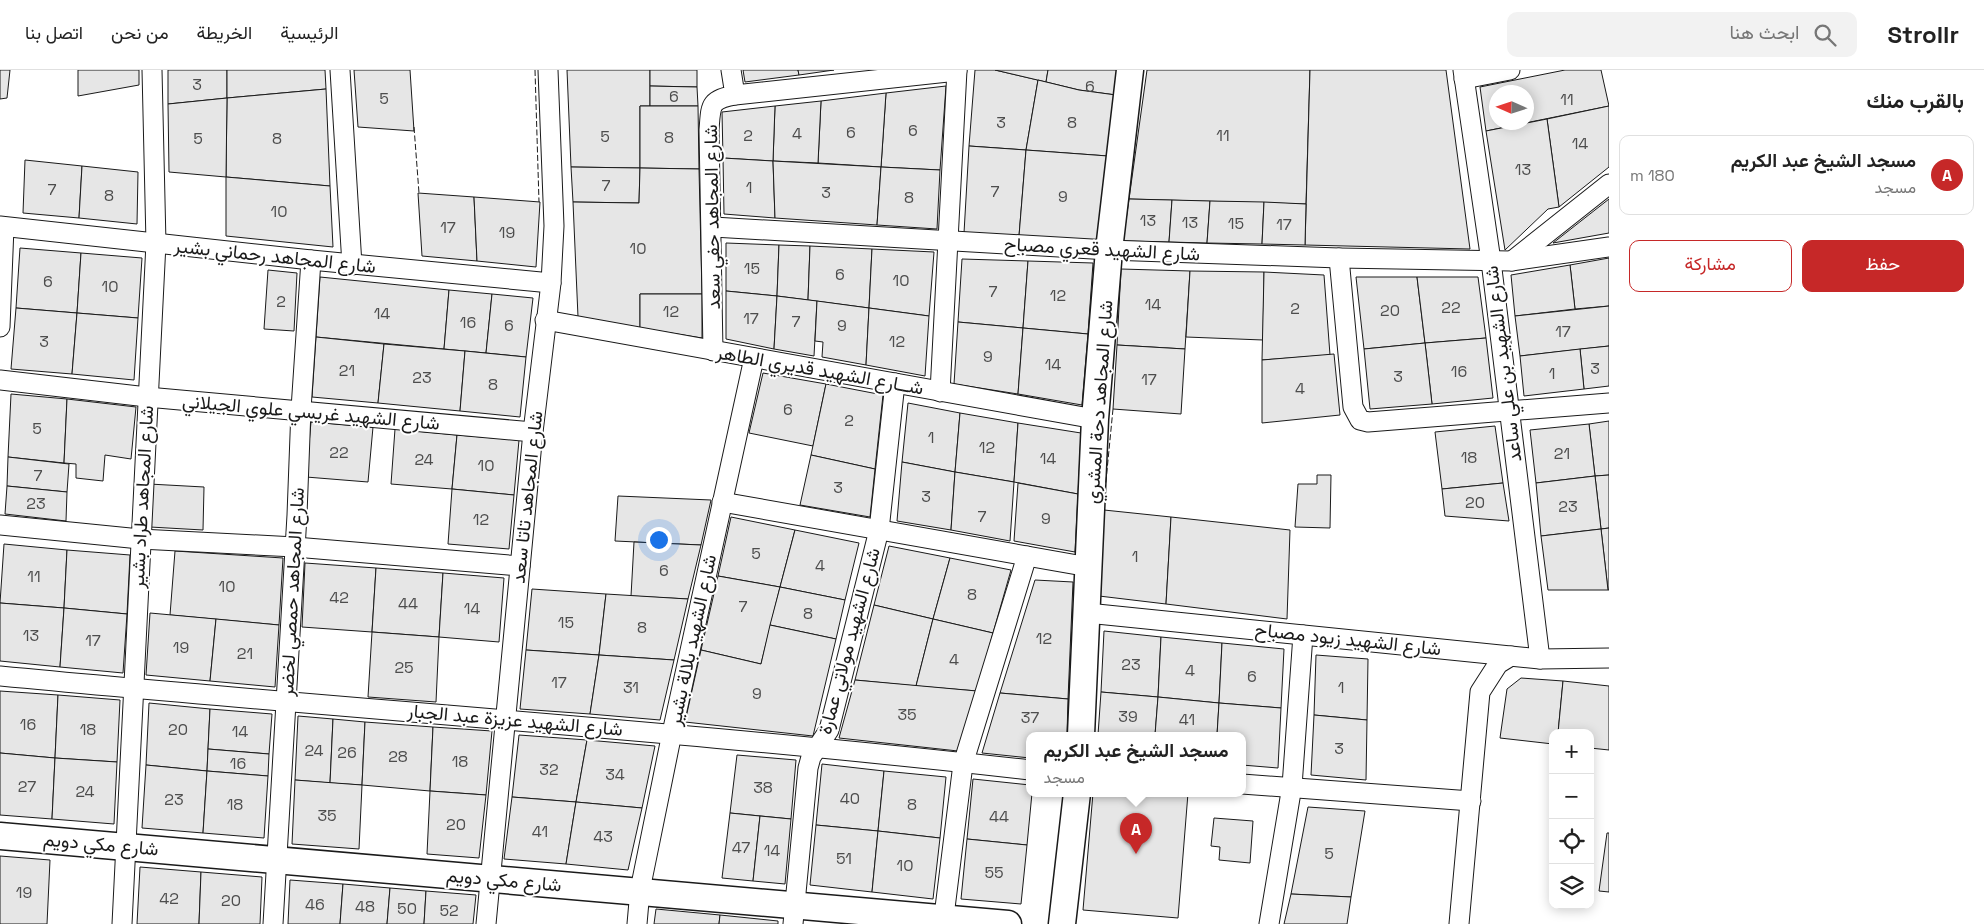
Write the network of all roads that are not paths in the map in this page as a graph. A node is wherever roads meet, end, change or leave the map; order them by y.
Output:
1 (152, 70) edge
2 (340, 70) edge
3 (548, 70) edge
4 (731, 70) edge
5 (957, 70) edge
6 (1130, 70) edge
7 (1510, 70) edge
8 (870, 75) edge
9 (1464, 75) edge
10 (735, 95) junction
11 (1609, 184) edge
12 (2, 226) edge
13 (713, 227) junction
14 (946, 241) junction
15 (156, 243) junction
16 (1609, 247) edge
17 (1109, 250) junction
18 (1339, 258) junction
19 (311, 260) junction
20 (1491, 261) junction
21 (1511, 261) junction
22 (352, 265) junction
23 (551, 283) junction
24 (545, 320) junction
25 (0, 328) edge
26 (713, 350) junction
27 (754, 358) junction
28 (0, 380) edge
29 (895, 383) junction
30 (940, 392) junction
31 (147, 397) junction
32 (1609, 403) edge
33 (300, 409) junction
34 (1509, 412) junction
35 (1096, 419) junction
36 (533, 432) junction
37 (722, 502) junction
38 (0, 525) edge
39 (879, 530) junction
40 (140, 539) junction
41 (295, 547) junction
42 (1027, 556) junction
43 (520, 566) junction
44 (1089, 567) junction
45 (1087, 612) junction
46 (1303, 635) junction
47 (1511, 656) junction
48 (1609, 658) edge
49 (1540, 659) junction
50 (0, 676) edge
51 (134, 689) junction
52 (286, 702) junction
53 (505, 719) junction
54 (1080, 732) edge
55 (672, 733) junction
56 (816, 748) junction
57 (963, 764) junction
58 (1026, 770) edge
59 (1246, 784) edge
60 (1292, 786) junction
61 (1077, 797) edge
62 (1471, 801) junction
63 (0, 836) edge
64 (126, 846) junction
65 (276, 860) junction
66 (490, 879) junction
67 (640, 890) junction
68 (794, 914) edge
69 (943, 921) edge
70 (122, 924) edge
71 (273, 924) edge
72 (486, 924) edge
73 (637, 924) edge
74 (1008, 924) edge
75 (1062, 924) edge
76 (1269, 924) edge
77 (1458, 924) edge

1 - 15 street, شارع المجاهد طراد بشير
2 - 22 street
3 - 23 street, شارع المجاهد تاتا سعد
4 - 10 street
5 - 8 street
5 - 14 street
6 - 17 street, شارع المجاهد دحة المشري
7 - 9 street
8 - 10 street
9 - 20 street, شارع الشهيد بن علي ساعد
10 - 13 street, شارع المجاهد حفي سعد
11 - 21 street
12 - 15 street, شارع المجاهد رحماني بشير
12 - 25 street
13 - 14 street, شارع الشهيد قعري مصباح
13 - 26 street, شارع المجاهد حفي سعد
14 - 17 street, شارع الشهيد قعري مصباح
14 - 30 street
15 - 19 street, شارع المجاهد رحماني بشير
15 - 31 street, شارع المجاهد طراد بشير
16 - 21 street, شارع الشهيد قعري مصباح
17 - 18 street, شارع الشهيد قعري مصباح
17 - 35 street, شارع المجاهد دحة المشري
18 - 20 street, شارع الشهيد قعري مصباح
18 - 34 street
19 - 22 street, شارع المجاهد رحماني بشير
19 - 33 street, شارع المجاهد حمصي لخضر
20 - 21 street, شارع الشهيد قعري مصباح
20 - 34 street, شارع الشهيد بن علي ساعد
22 - 23 street, شارع المجاهد رحماني بشير
23 - 24 street, شارع المجاهد تاتا سعد
24 - 26 street, شــارع الشهيد قديري الطاهر
24 - 36 street, شارع المجاهد تاتا سعد
26 - 27 street, شــارع الشهيد قديري الطاهر
27 - 29 street, شــارع الشهيد قديري الطاهر
27 - 37 street, شارع الشهيد بلالة بشير
28 - 31 street, شارع الشهيد غريسي علوي الجيلاني
29 - 30 street, شــارع الشهيد قديري الطاهر
29 - 39 street, شارع الشهيد مولاتي عمارة
30 - 35 street, شــارع الشهيد قديري الطاهر
31 - 33 street, شارع الشهيد غريسي علوي الجيلاني
31 - 40 street, شارع المجاهد طراد بشير
32 - 34 street
33 - 36 street, شارع الشهيد غريسي علوي الجيلاني
33 - 41 street, شارع المجاهد حمصي لخضر
34 - 49 street, شارع الشهيد بن علي ساعد
35 - 44 street, شارع المجاهد دحة المشري
36 - 43 street, شارع المجاهد تاتا سعد
37 - 39 street
37 - 55 street, شارع الشهيد بلالة بشير
38 - 40 street
39 - 42 street
39 - 56 street, شارع الشهيد مولاتي عمارة
40 - 41 street
40 - 51 street, شارع المجاهد طراد بشير
41 - 43 street
41 - 52 street, شارع المجاهد حمصي لخضر
42 - 44 street
42 - 57 street
43 - 53 street, شارع المجاهد تاتا سعد
44 - 45 street, شارع المجاهد دحة المشري
45 - 46 street, شارع الشهيد زيود مصباح
45 - 54 street, شارع المجاهد دحة المشري
46 - 47 street, شارع الشهيد زيود مصباح
46 - 60 street
47 - 49 street, شارع الشهيد زيود مصباح
47 - 62 street
48 - 49 street, شارع الشهيد زيود مصباح
50 - 51 street, شارع الشهيد عزيزة عبد الجبار
51 - 52 street, شارع الشهيد عزيزة عبد الجبار
51 - 64 street, شارع المجاهد طراد بشير
52 - 53 street, شارع الشهيد عزيزة عبد الجبار
52 - 65 street, شارع المجاهد حمصي لخضر
53 - 55 street, شارع الشهيد عزيزة عبد الجبار
53 - 66 street, شارع المجاهد تاتا سعد
55 - 56 street, شارع الشهيد عزيزة عبد الجبار
55 - 67 street, شارع الشهيد بلالة بشير
56 - 57 street, شارع الشهيد عزيزة عبد الجبار
56 - 68 street, شارع الشهيد مولاتي عمارة
57 - 58 street, شارع الشهيد عزيزة عبد الجبار
57 - 69 street
59 - 60 street
60 - 62 street
60 - 76 street
61 - 75 street
62 - 77 street
63 - 64 street, شارع مكي دويم
64 - 65 street, شارع مكي دويم
64 - 70 street, شارع المجاهد طراد بشير
65 - 66 street, شارع مكي دويم
65 - 71 street, شارع المجاهد حمصي لخضر
66 - 67 street, شارع مكي دويم
66 - 72 street, شارع المجاهد تاتا سعد
67 - 68 street, شارع مكي دويم
67 - 73 street, شارع الشهيد بلالة بشير
68 - 69 street, شارع مكي دويم
69 - 74 street, شارع مكي دويم

